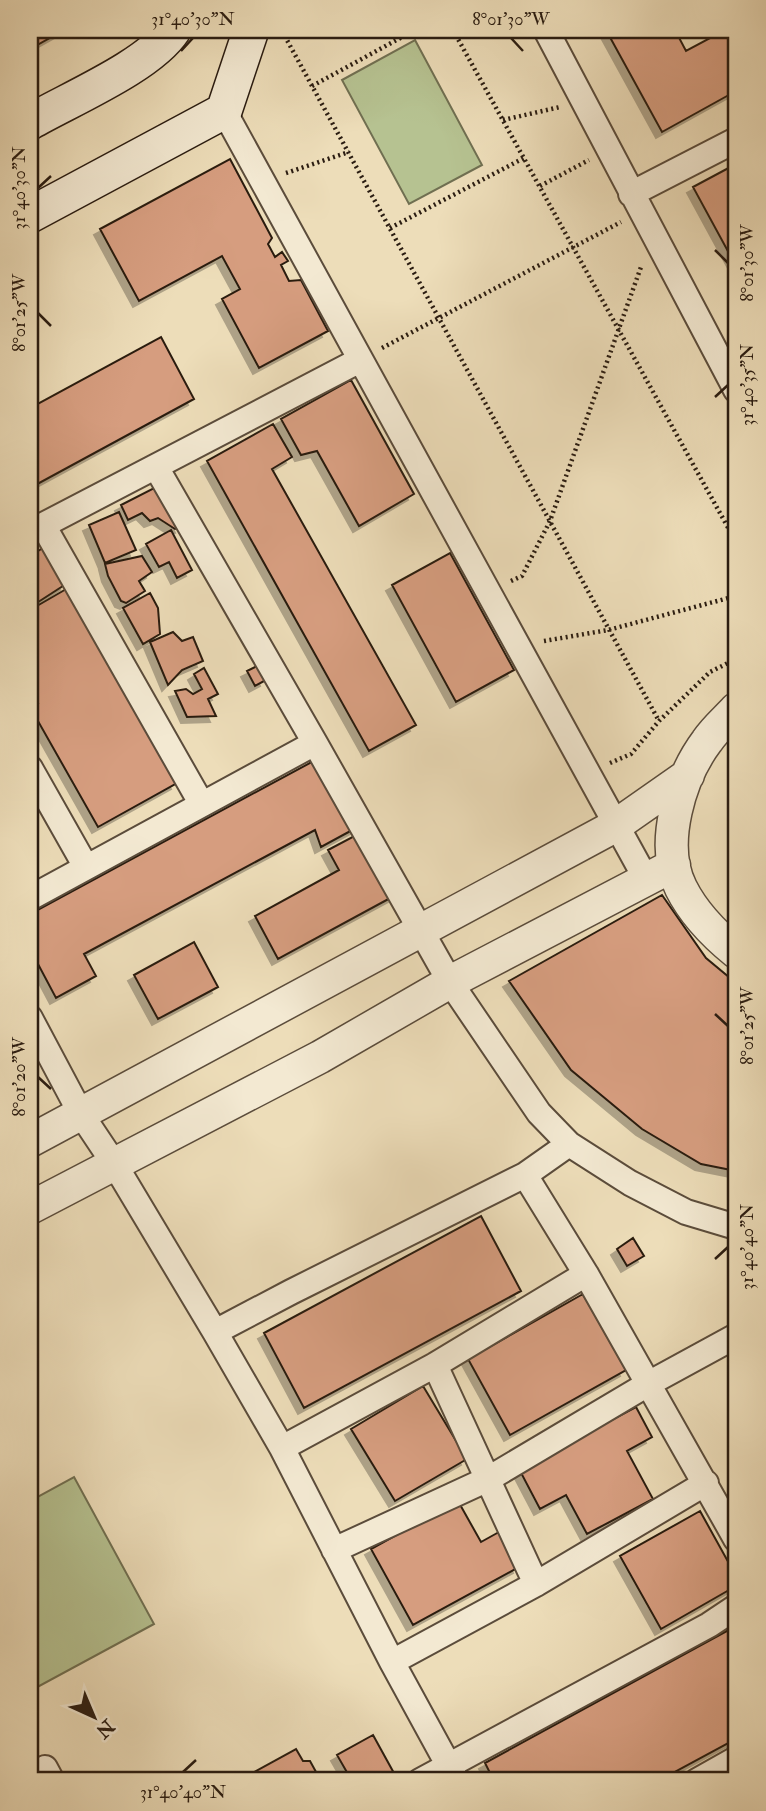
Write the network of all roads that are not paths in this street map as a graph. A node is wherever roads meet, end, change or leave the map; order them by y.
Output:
1 (173, 30) edge
2 (251, 30) edge
3 (546, 30) edge
4 (224, 111) junction
5 (30, 122) edge
6 (736, 140) edge
7 (636, 203) junction
8 (30, 215) edge
9 (360, 360) junction
10 (736, 390) edge
11 (156, 467) junction
12 (36, 528) edge
13 (736, 709) edge
14 (315, 743) junction
15 (30, 768) edge
16 (688, 775) junction
17 (201, 803) junction
18 (615, 826) junction
19 (674, 865) junction
20 (86, 867) junction
21 (646, 879) junction
22 (30, 898) edge
23 (422, 931) junction
24 (736, 952) edge
25 (450, 982) junction
26 (30, 1018) edge
27 (81, 1114) junction
28 (30, 1142) edge
29 (569, 1144) junction
30 (115, 1165) junction
31 (525, 1175) junction
32 (30, 1208) edge
33 (736, 1227) edge
34 (586, 1274) junction
35 (215, 1332) junction
36 (736, 1336) edge
37 (435, 1365) junction
38 (648, 1384) junction
39 (282, 1448) junction
40 (488, 1479) junction
41 (706, 1483) junction
42 (736, 1539) edge
43 (334, 1550) junction
44 (536, 1584) junction
45 (736, 1607) edge
46 (392, 1662) junction
47 (736, 1759) edge
48 (453, 1773) edge
49 (420, 1781) edge
50 (697, 1781) edge

1 - 5 main road
2 - 4 main road
3 - 7 street
4 - 8 main road
4 - 9 street
6 - 7 street
7 - 10 street
9 - 11 street
9 - 18 street
11 - 12 street
11 - 14 street
12 - 17 street
13 - 16 street
14 - 17 street
14 - 23 street
15 - 20 street
16 - 18 street
16 - 19 street
17 - 20 street
18 - 21 street
18 - 23 street
19 - 21 street
19 - 24 street
20 - 22 street
21 - 25 street
23 - 25 street
23 - 27 street
25 - 29 street
25 - 30 street
26 - 27 street
27 - 28 street
27 - 30 street
29 - 31 street
29 - 33 street
30 - 32 street
30 - 35 street
31 - 34 street
31 - 35 street
34 - 37 street
34 - 38 street
35 - 39 street
36 - 38 street
37 - 39 street
37 - 40 street
38 - 40 street
38 - 41 street
39 - 43 street
40 - 43 street
40 - 44 street
41 - 42 street
41 - 44 street
43 - 46 street
44 - 46 street
45 - 48 street
46 - 48 street
47 - 50 street
48 - 49 street

